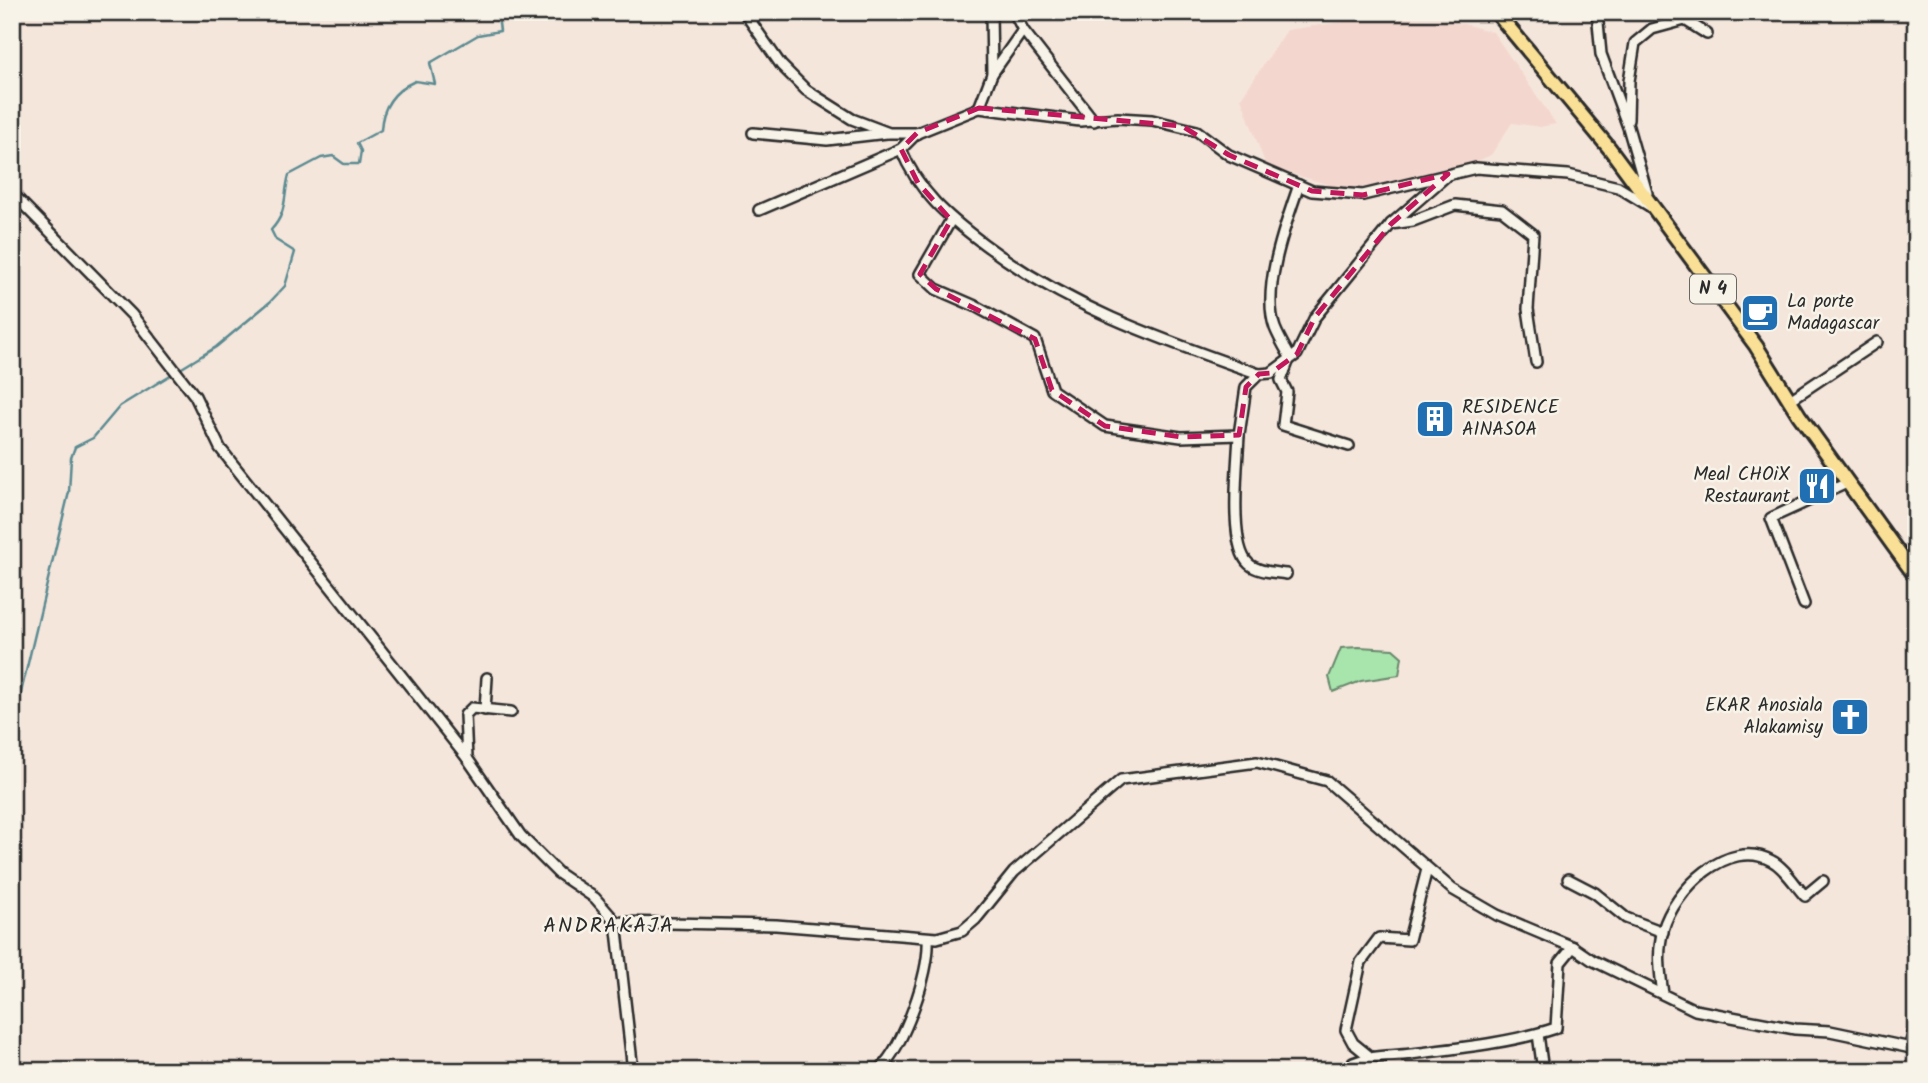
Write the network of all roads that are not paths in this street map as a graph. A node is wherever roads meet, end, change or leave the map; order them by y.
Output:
1 (744, 12) edge
2 (991, 12) edge
3 (1014, 12) edge
4 (1496, 12) edge
5 (1597, 12) edge
6 (1023, 30) junction
7 (1707, 34) dead end
8 (992, 74) junction
9 (979, 108) junction
10 (1094, 121) junction
11 (1628, 127) junction
12 (753, 133) dead end
13 (889, 133) junction
14 (917, 133) junction
15 (901, 149) junction
16 (1448, 174) junction
17 (1299, 186) junction
18 (12, 193) edge
19 (1653, 208) junction
20 (759, 210) dead end
21 (951, 220) junction
22 (1391, 223) junction
23 (1877, 342) dead end
24 (1290, 357) junction
25 (1536, 362) dead end
26 (1259, 373) junction
27 (1790, 400) junction
28 (1239, 435) junction
29 (1349, 446) dead end
30 (1847, 483) junction
31 (1286, 575) dead end
32 (1916, 577) edge
33 (1804, 604) dead end
34 (487, 678) dead end
35 (485, 710) junction
36 (511, 712) dead end
37 (467, 758) junction
38 (1427, 869) junction
39 (1568, 879) dead end
40 (1823, 881) dead end
41 (616, 922) junction
42 (1663, 932) junction
43 (928, 938) junction
44 (1573, 947) junction
45 (1663, 994) junction
46 (1916, 1025) edge
47 (1538, 1034) junction
48 (1912, 1049) edge
49 (1369, 1056) junction
50 (633, 1071) edge
51 (816, 1071) edge
52 (1350, 1071) edge
53 (1543, 1071) edge

1 - 13 street
2 - 8 street
3 - 6 street
4 - 19 main road, N 4
5 - 11 street
6 - 8 street
6 - 10 street
7 - 11 street
8 - 9 street
9 - 10 street
9 - 14 street
10 - 17 street
11 - 19 street
12 - 13 street
13 - 14 street
14 - 15 street
15 - 20 street
15 - 21 street
16 - 17 street
16 - 19 street
16 - 22 street
17 - 24 street
18 - 37 street
19 - 27 main road, N 4
21 - 26 street
21 - 28 street
22 - 24 street
22 - 25 street
23 - 27 street
24 - 26 street
24 - 29 street
26 - 28 street
27 - 30 main road, N 4
28 - 31 street
30 - 32 main road, N 4
30 - 33 street
34 - 35 street
35 - 36 street
35 - 37 street
37 - 41 street
38 - 43 street
38 - 44 street
38 - 49 street
39 - 42 street
40 - 42 street
41 - 43 street
41 - 50 street
42 - 45 street
43 - 51 street
44 - 45 street
44 - 47 street
45 - 48 street
46 - 48 street
47 - 49 street
47 - 53 street
49 - 52 street

